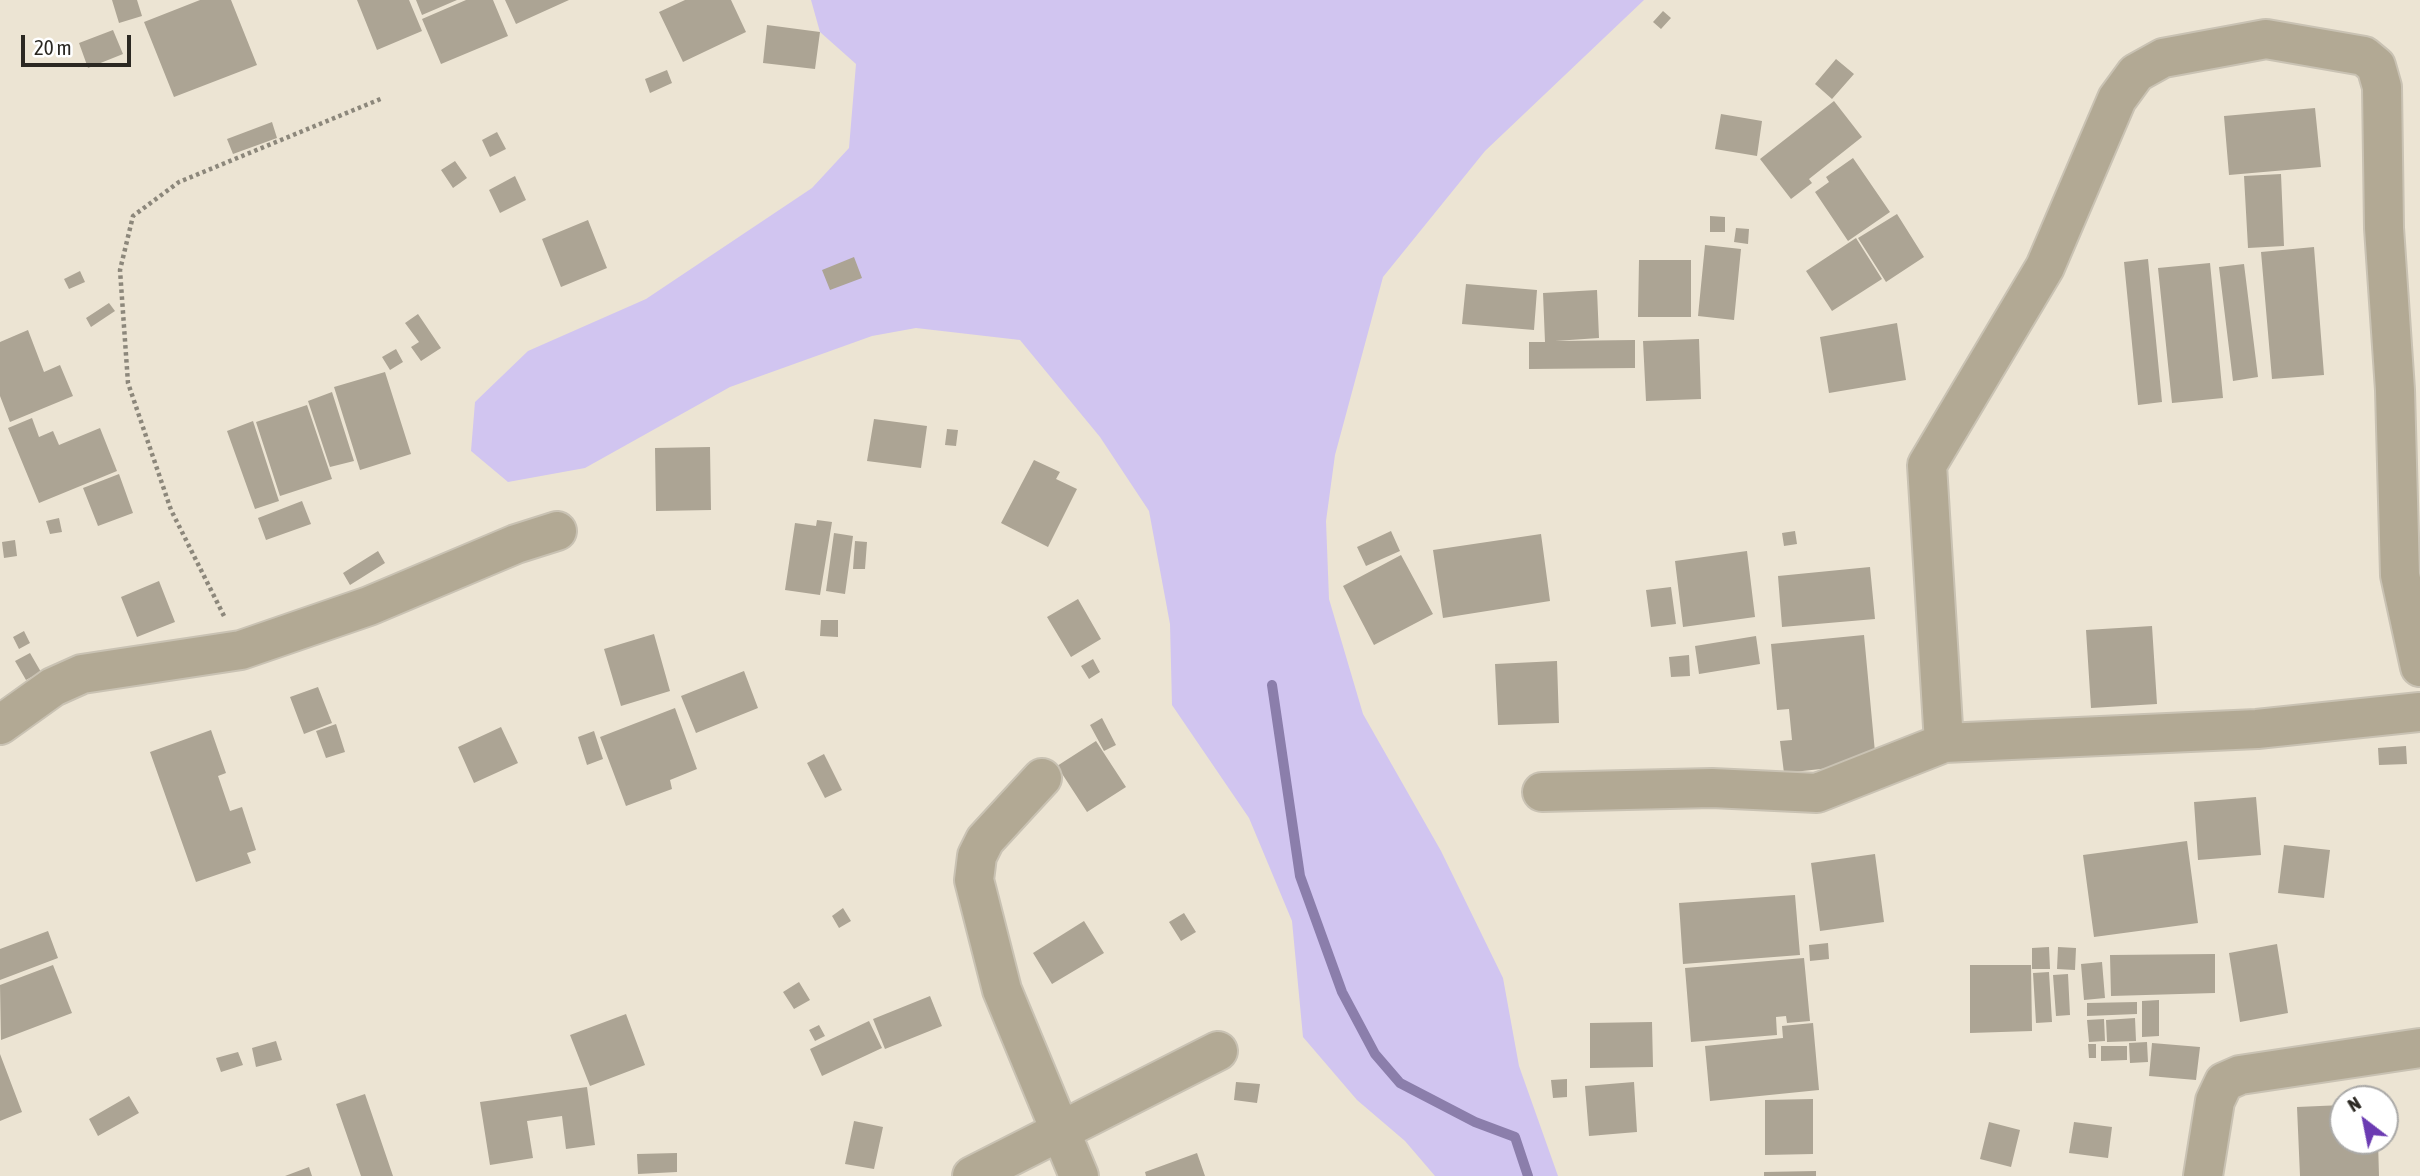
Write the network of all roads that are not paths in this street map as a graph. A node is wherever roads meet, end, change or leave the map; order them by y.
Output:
1 (557, 531) dead end
2 (2420, 667) edge
3 (2420, 712) edge
4 (0, 725) edge
5 (1944, 743) junction
6 (1042, 778) dead end
7 (1542, 792) dead end
8 (2420, 1048) edge
9 (1218, 1051) dead end
10 (1059, 1132) junction
11 (972, 1176) edge
12 (1079, 1176) edge
13 (2203, 1176) edge

1 - 4 street
2 - 5 street
3 - 5 street
5 - 7 street
6 - 10 street
8 - 13 street
9 - 10 street
10 - 11 street
10 - 12 street

